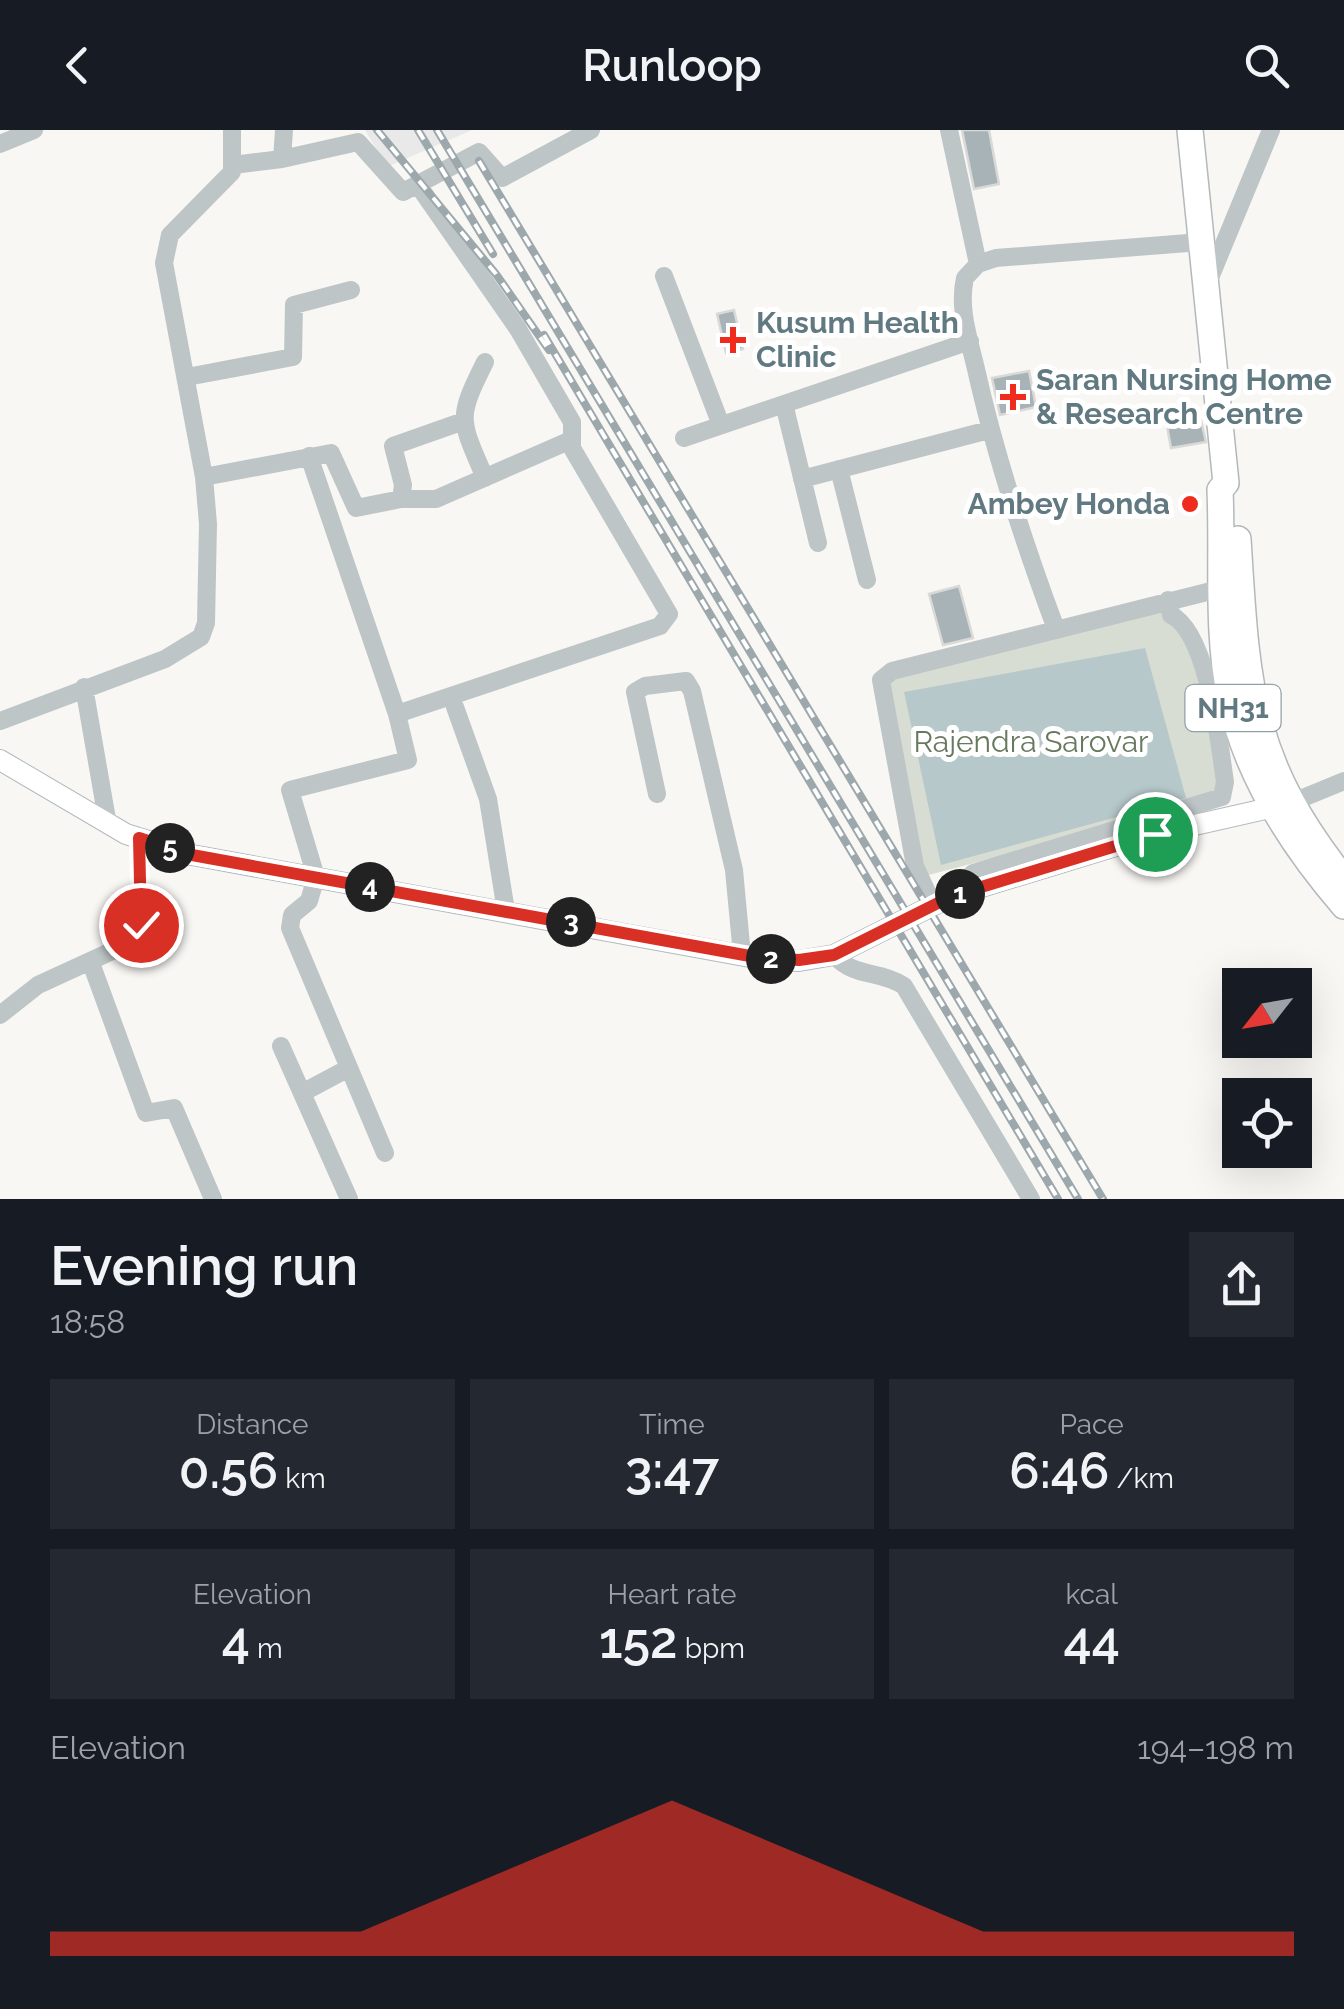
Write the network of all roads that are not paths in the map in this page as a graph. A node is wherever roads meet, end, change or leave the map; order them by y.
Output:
1 (34, 130) edge
2 (232, 130) edge
3 (284, 130) edge
4 (591, 130) edge
5 (949, 130) edge
6 (1190, 130) edge
7 (1271, 130) edge
8 (0, 144) edge
9 (282, 159) junction
10 (233, 165) junction
11 (418, 185) junction
12 (1201, 242) junction
13 (978, 264) junction
14 (664, 276) dead end
15 (1206, 285) junction
16 (350, 290) dead end
17 (970, 341) junction
18 (485, 362) dead end
19 (187, 377) junction
20 (784, 404) junction
21 (461, 422) junction
22 (721, 425) junction
23 (990, 430) junction
24 (684, 438) dead end
25 (570, 440) junction
26 (309, 456) junction
27 (839, 469) junction
28 (204, 477) junction
29 (484, 478) junction
30 (802, 479) junction
31 (1226, 482) junction
32 (401, 499) junction
33 (818, 543) dead end
34 (867, 580) dead end
35 (1222, 588) junction
36 (1168, 600) junction
37 (1056, 629) junction
38 (84, 687) junction
39 (455, 707) dead end
40 (397, 714) junction
41 (0, 721) edge
42 (0, 760) edge
43 (1344, 781) edge
44 (657, 794) dead end
45 (1283, 804) junction
46 (108, 824) junction
47 (139, 838) junction
48 (316, 877) junction
49 (1344, 879) edge
50 (942, 901) junction
51 (1344, 906) edge
52 (506, 911) junction
53 (742, 954) junction
54 (834, 955) junction
55 (90, 963) junction
56 (0, 1014) edge
57 (281, 1046) dead end
58 (347, 1069) junction
59 (302, 1093) junction
60 (386, 1153) dead end
61 (213, 1199) edge
62 (349, 1199) edge
63 (1031, 1199) edge

1 - 8 street
2 - 10 street
3 - 9 street
4 - 11 street
5 - 13 street
6 - 12 highway, NH31
7 - 15 street
9 - 10 street
9 - 11 street
10 - 19 street
11 - 25 street
12 - 13 street
12 - 15 highway, NH31
13 - 17 street
14 - 22 street
15 - 31 highway, NH31
16 - 19 street
17 - 20 street
17 - 23 street
18 - 21 street
19 - 28 street
20 - 22 street
20 - 30 street
21 - 29 street
21 - 32 street
22 - 24 street
23 - 27 street
23 - 37 street
25 - 29 street
25 - 40 street
26 - 28 street
26 - 32 street
26 - 40 street
27 - 30 street
27 - 34 street
28 - 38 street
29 - 32 street
30 - 33 street
31 - 35 highway, NH31
31 - 45 highway, NH31
35 - 36 street
35 - 45 highway, NH31
36 - 37 street
36 - 50 street
37 - 50 street
38 - 41 street
38 - 46 street
39 - 52 street
40 - 48 street
42 - 46 main road
43 - 45 street
44 - 53 street
45 - 49 highway, NH31
45 - 50 main road
45 - 51 highway, NH31
46 - 47 main road
47 - 48 main road
47 - 55 street
48 - 52 main road
48 - 58 street
50 - 54 main road
52 - 53 main road
53 - 54 main road
54 - 63 street
55 - 56 street
55 - 61 street
57 - 59 street
58 - 59 street
58 - 60 street
59 - 62 street

